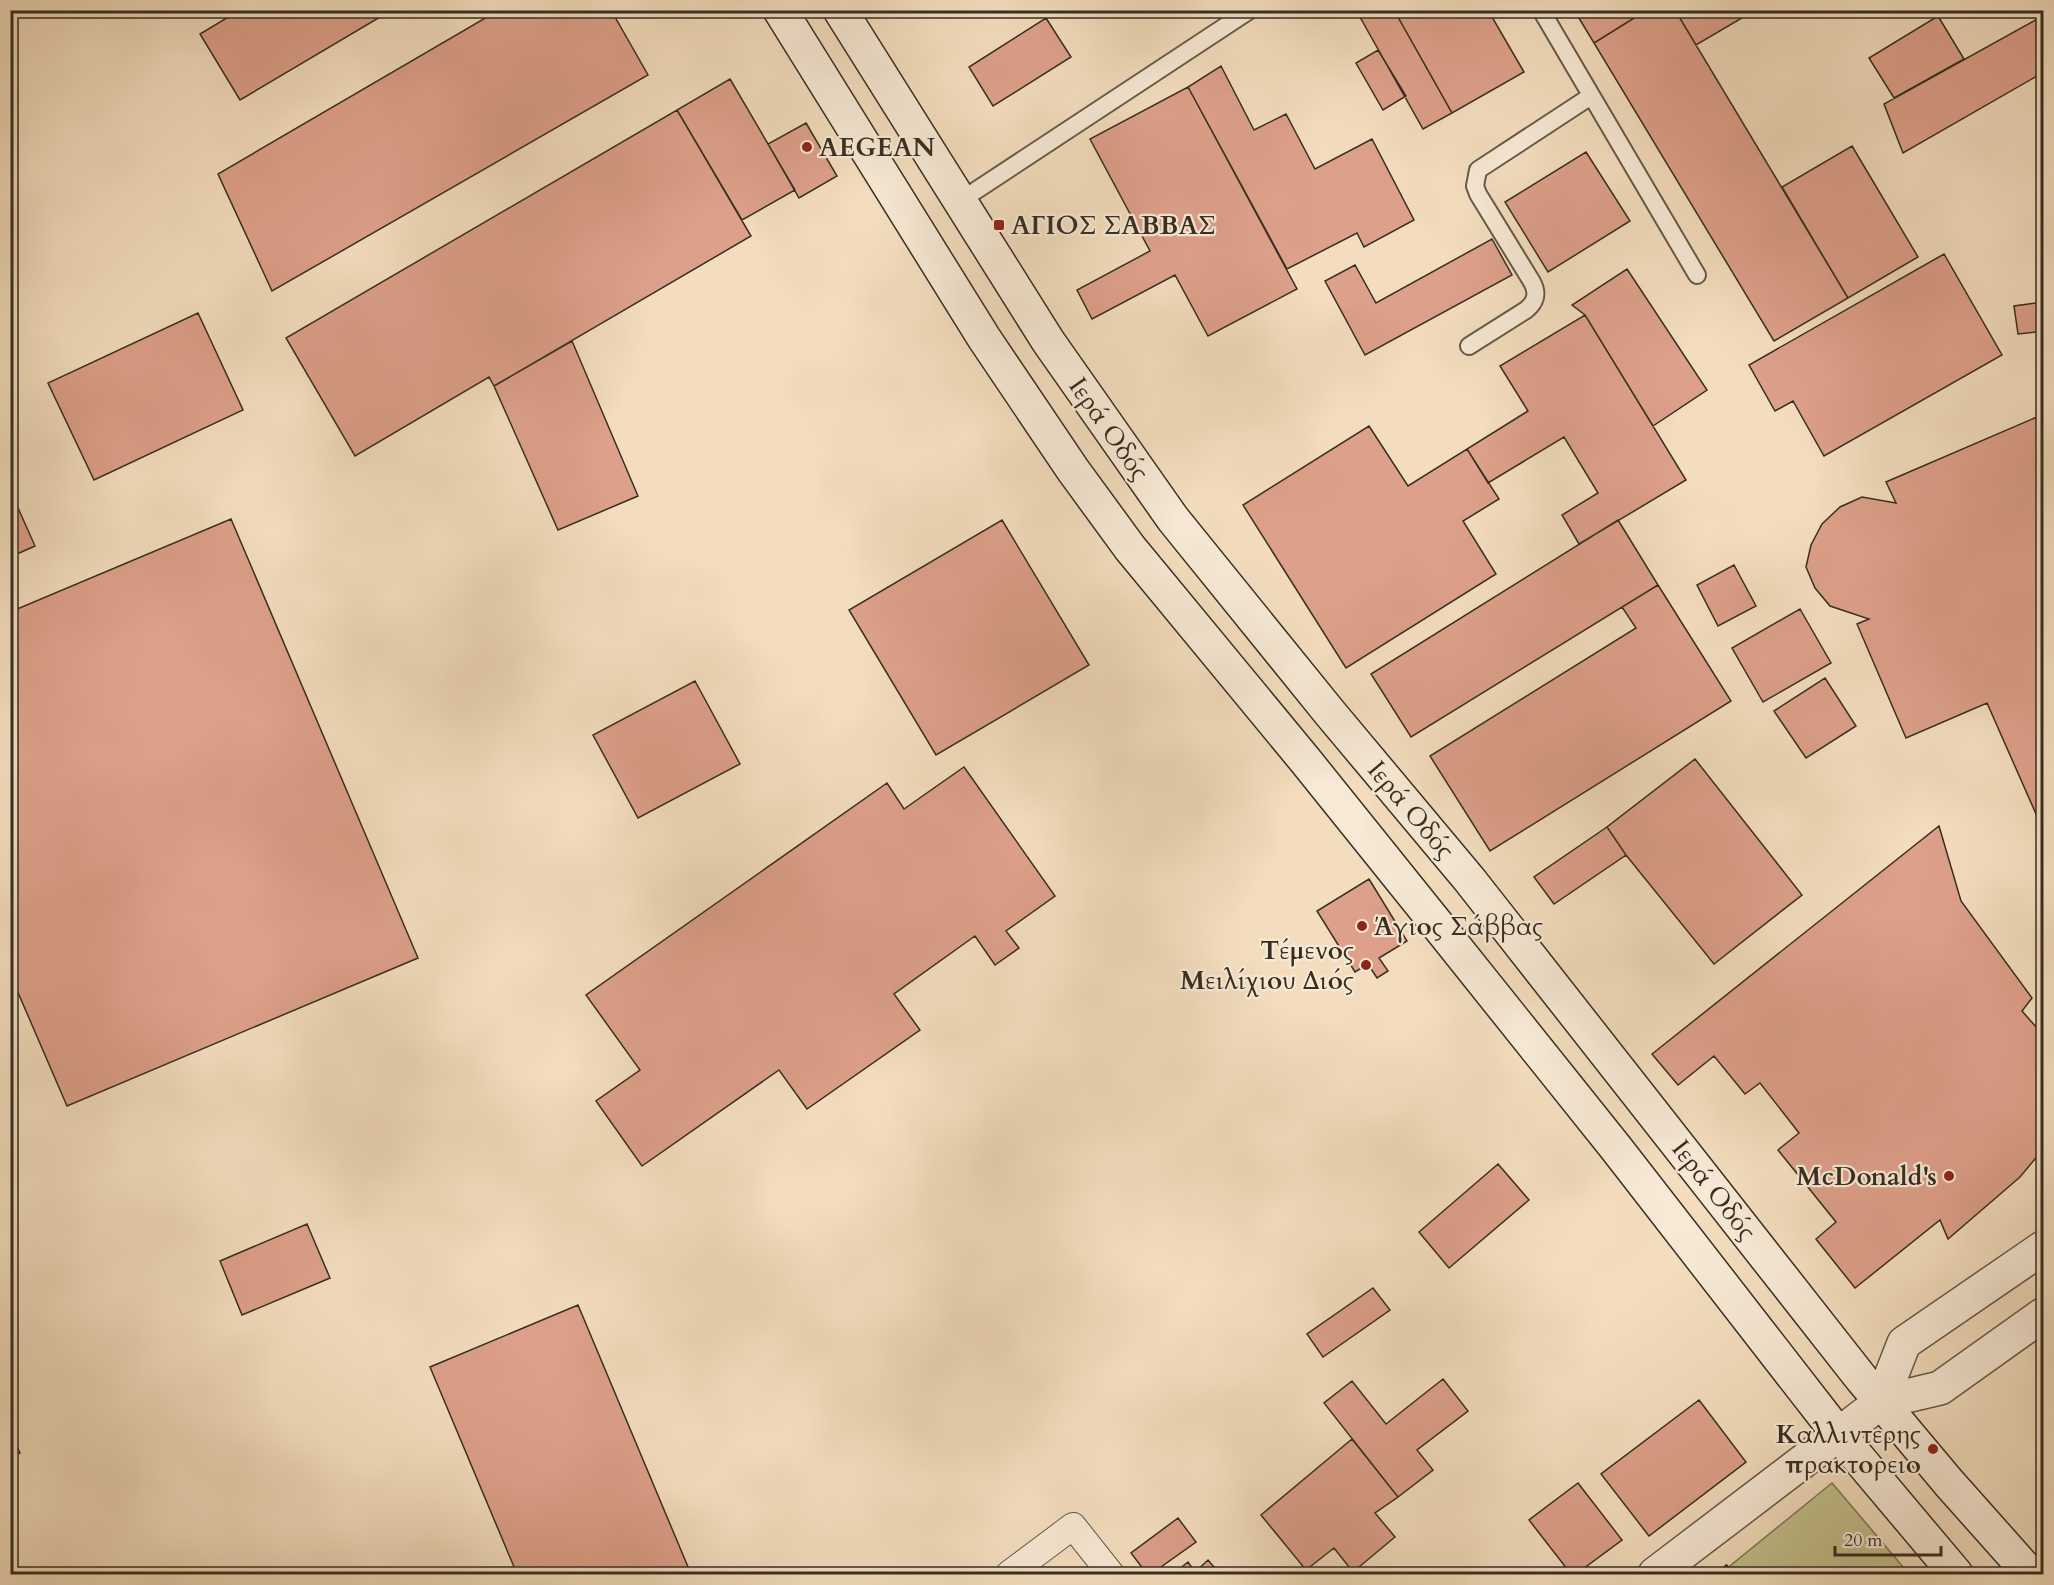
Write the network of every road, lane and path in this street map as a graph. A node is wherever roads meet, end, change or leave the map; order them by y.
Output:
1 (780, 10) edge
2 (840, 10) edge
3 (1250, 10) edge
4 (1541, 10) edge
5 (1591, 96) junction
6 (960, 201) junction
7 (1697, 275) dead end
8 (1469, 346) dead end
9 (2043, 1246) edge
10 (2043, 1314) edge
11 (1881, 1402) junction
12 (1839, 1435) junction
13 (1009, 1575) edge
14 (1111, 1575) edge
15 (1655, 1575) edge
16 (1956, 1575) edge
17 (2030, 1575) edge

1 - 12 main road, Ιερά Οδός
2 - 6 main road, Ιερά Οδός
3 - 6 lane
4 - 5 lane
5 - 7 lane
5 - 8 lane
6 - 11 main road, Ιερά Οδός
9 - 11 main road
10 - 11 main road
11 - 12 main road
11 - 17 main road, Ιερά Οδός
12 - 15 main road
12 - 16 main road, Ιερά Οδός
13 - 14 street

